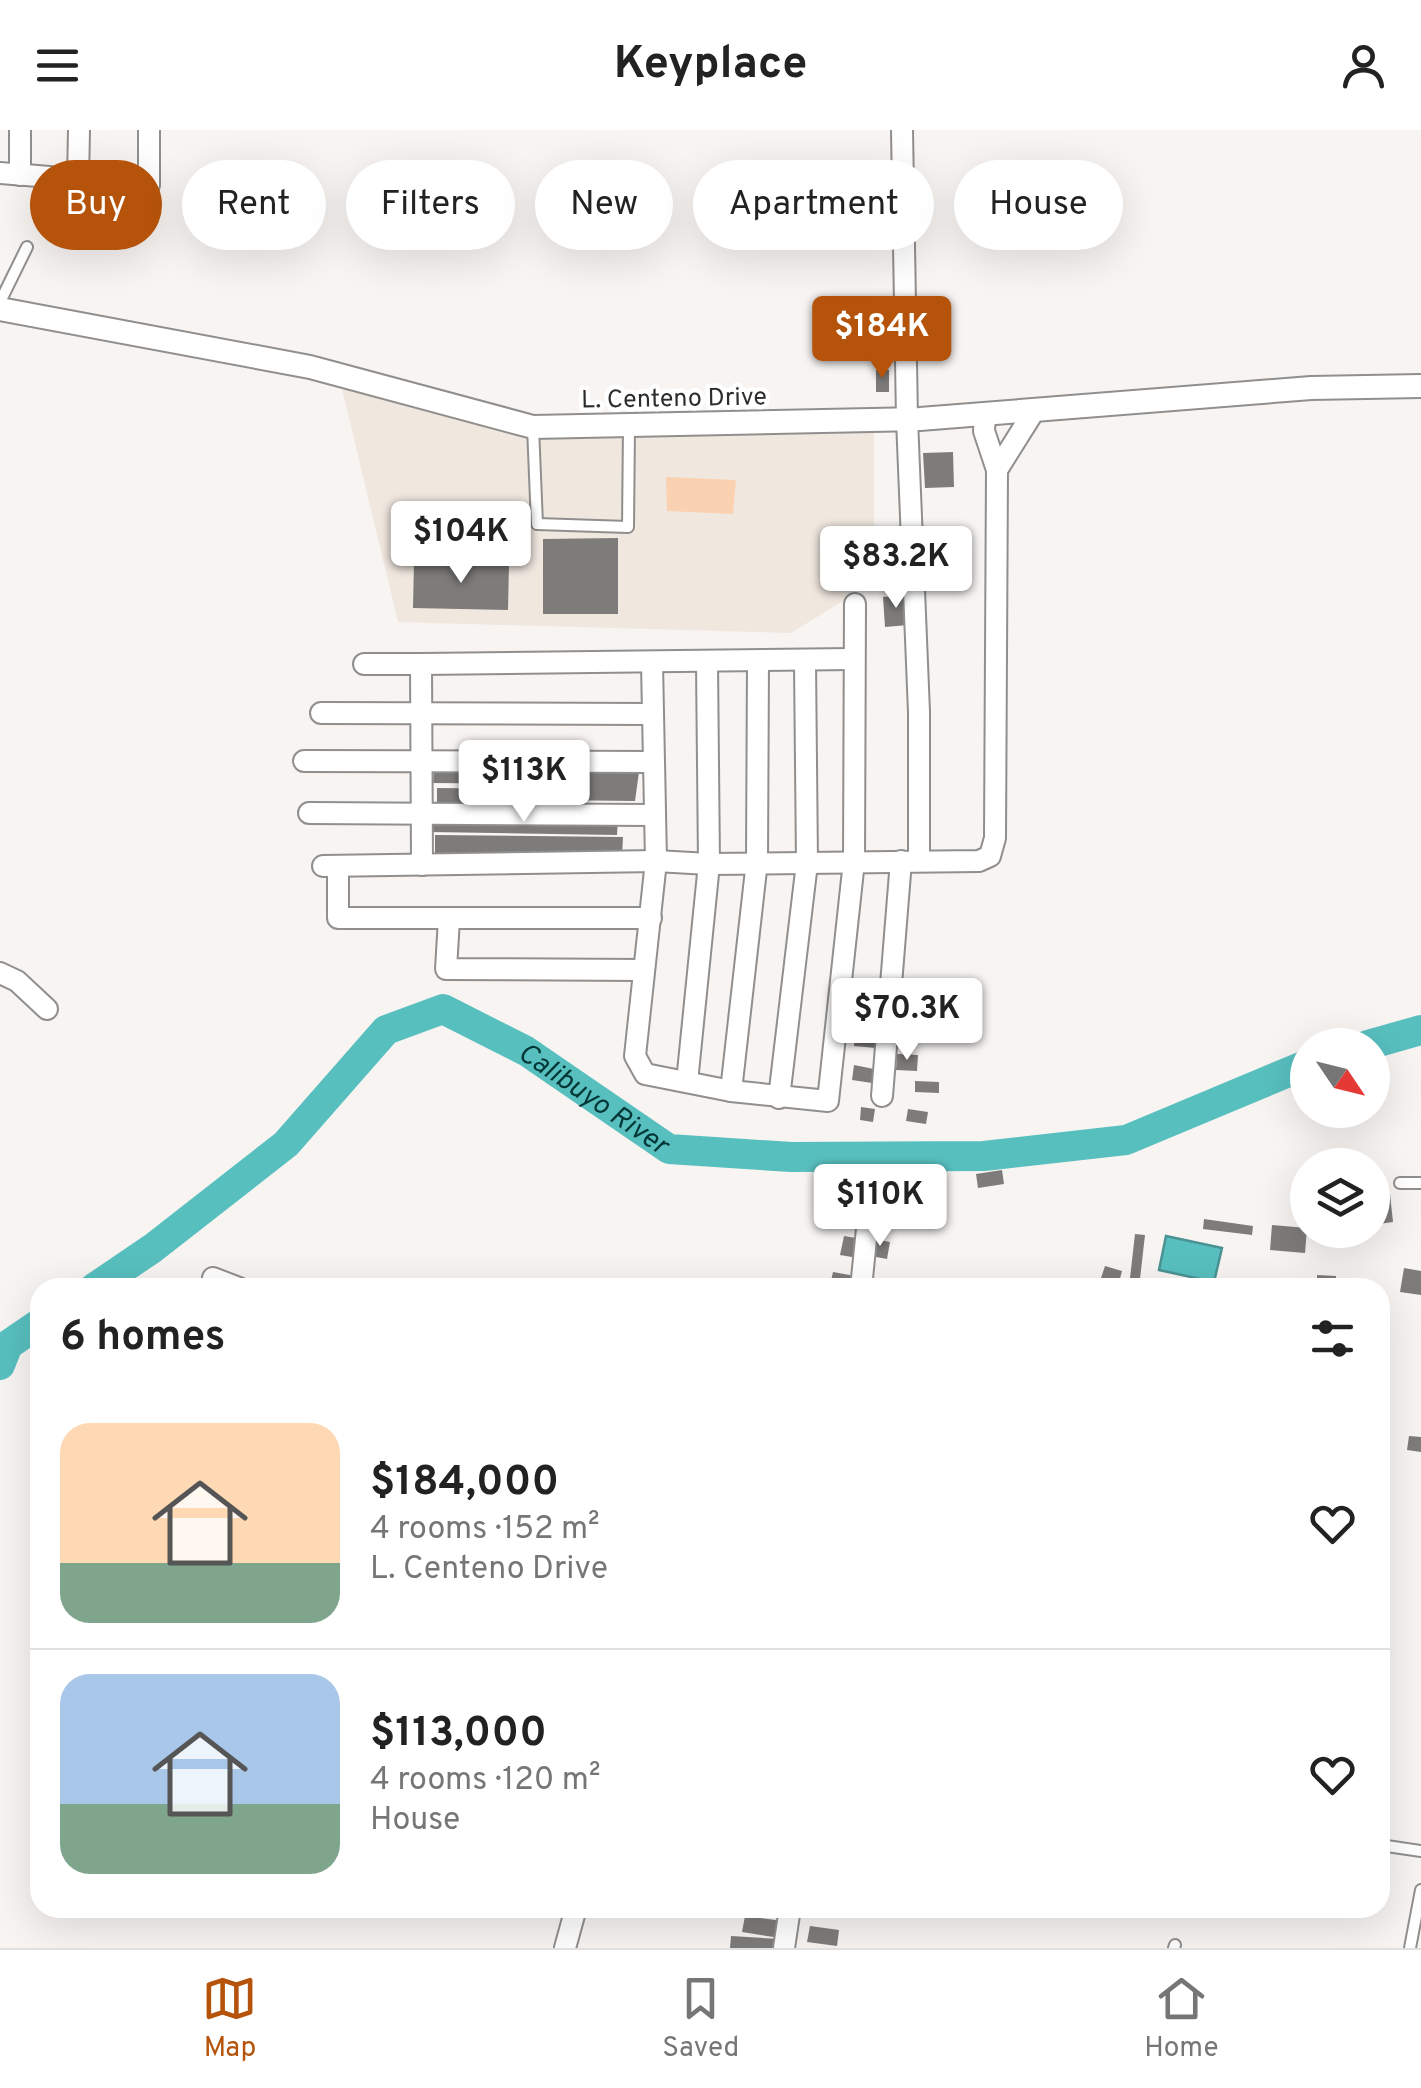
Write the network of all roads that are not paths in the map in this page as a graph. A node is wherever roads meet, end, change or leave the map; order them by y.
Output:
1 (20, 130) edge
2 (79, 130) edge
3 (148, 130) edge
4 (902, 130) edge
5 (78, 160) edge
6 (149, 160) edge
7 (10, 174) edge
8 (27, 246) dead end
9 (0, 306) edge
10 (1421, 386) edge
11 (1034, 411) junction
12 (985, 414) junction
13 (907, 419) junction
14 (630, 427) junction
15 (532, 428) junction
16 (997, 470) junction
17 (855, 604) dead end
18 (853, 659) junction
19 (758, 661) junction
20 (805, 662) junction
21 (652, 663) junction
22 (708, 663) junction
23 (364, 664) dead end
24 (421, 664) junction
25 (420, 712) junction
26 (321, 713) dead end
27 (653, 714) junction
28 (304, 762) dead end
29 (653, 762) junction
30 (421, 764) junction
31 (421, 812) junction
32 (309, 813) dead end
33 (654, 815) junction
34 (656, 861) junction
35 (757, 861) junction
36 (854, 861) junction
37 (910, 861) junction
38 (807, 863) junction
39 (709, 864) junction
40 (422, 865) junction
41 (651, 918) junction
42 (449, 919) junction
43 (644, 970) junction
44 (0, 973) edge
45 (47, 1010) dead end
46 (686, 1082) junction
47 (730, 1091) junction
48 (882, 1096) dead end
49 (779, 1098) junction
50 (1400, 1183) dead end
51 (1421, 1183) edge
52 (868, 1219) dead end
53 (862, 1278) edge
54 (1390, 1846) edge
55 (1421, 1851) edge
56 (1421, 1890) edge
57 (573, 1918) edge
58 (788, 1918) edge
59 (565, 1948) edge
60 (784, 1948) edge
61 (1410, 1948) edge

1 - 7 street
2 - 5 street
3 - 6 street
4 - 13 street
8 - 9 lane
9 - 15 street, L. Centeno Drive
10 - 11 street, L. Centeno Drive
11 - 12 street, L. Centeno Drive
11 - 16 street
12 - 13 street, L. Centeno Drive
12 - 16 street
13 - 14 street, L. Centeno Drive
13 - 37 street
14 - 15 street, L. Centeno Drive
14 - 15 lane
16 - 37 street
17 - 18 street
18 - 20 street
18 - 36 street
19 - 20 street
19 - 22 street
19 - 35 street
20 - 38 street
21 - 22 street
21 - 24 street
21 - 27 street
22 - 39 street
23 - 24 street
24 - 25 street
25 - 26 street
25 - 27 street
25 - 30 street
27 - 29 street
28 - 30 street
29 - 30 street
29 - 33 street
30 - 31 street
31 - 32 street
31 - 33 street
31 - 40 street
33 - 34 street
34 - 39 street
34 - 40 street
34 - 41 street
35 - 38 street
35 - 39 street
35 - 47 street
36 - 37 street
36 - 38 street
36 - 49 street
37 - 48 street
38 - 49 street
39 - 46 street
40 - 42 street
41 - 42 street
41 - 43 street
42 - 43 street
43 - 46 street
44 - 45 street
46 - 47 street
47 - 49 street
50 - 51 lane
52 - 53 street
54 - 55 lane
56 - 61 lane
57 - 59 street
58 - 60 street

